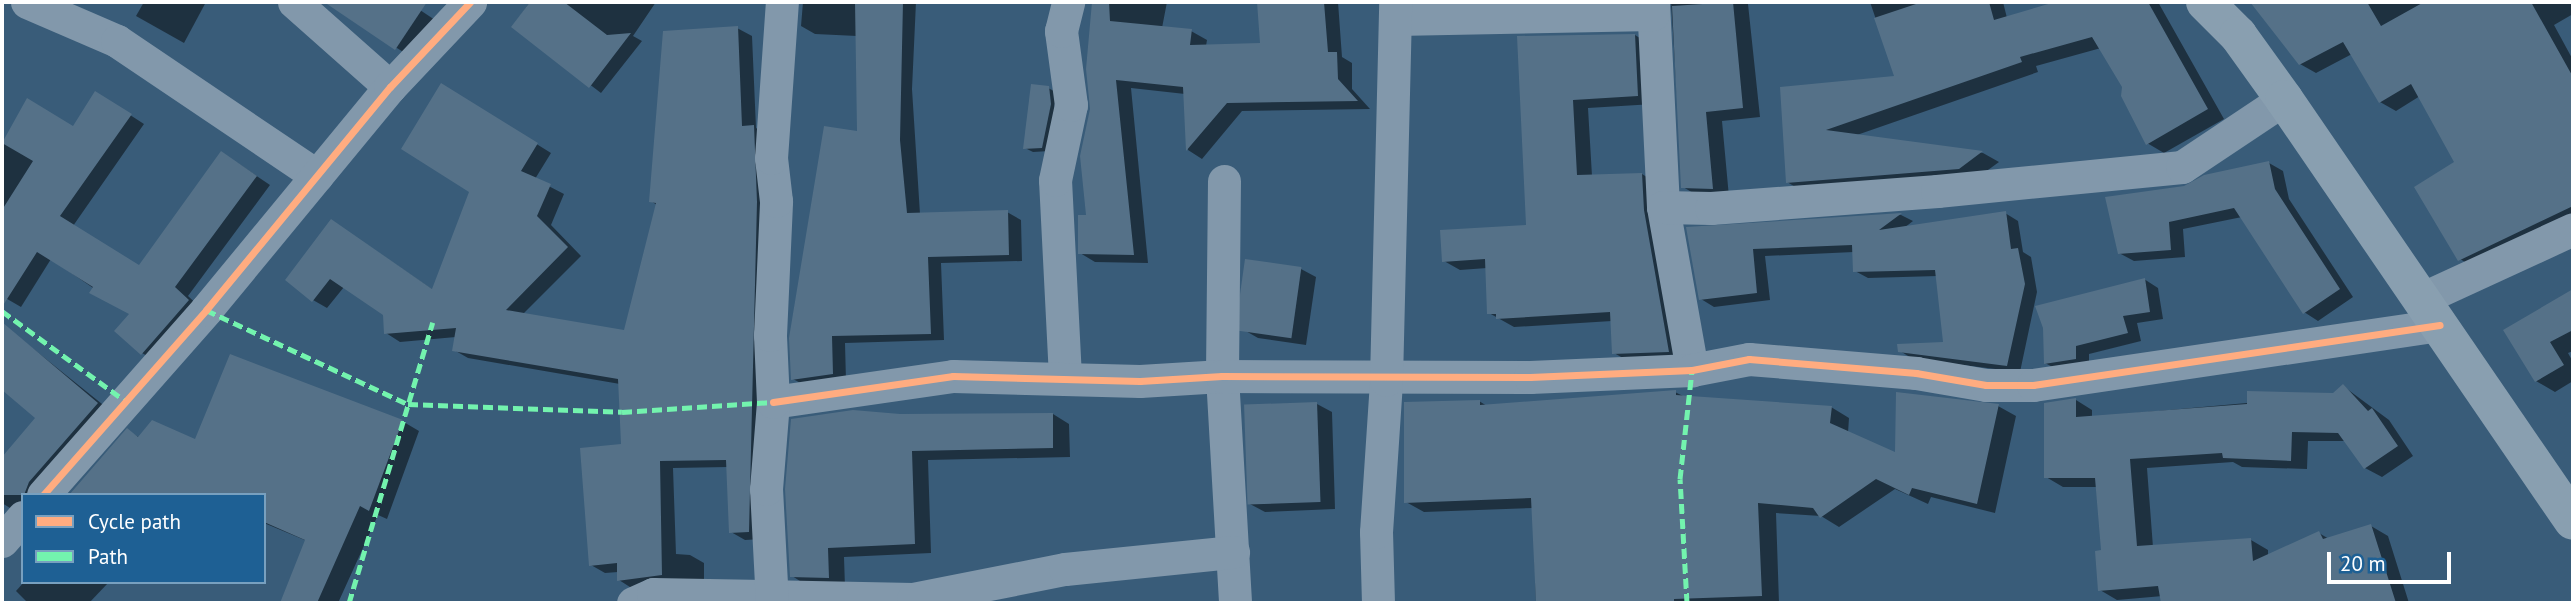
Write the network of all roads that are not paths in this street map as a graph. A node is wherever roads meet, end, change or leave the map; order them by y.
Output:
1 (26, 2) edge
2 (294, 2) edge
3 (470, 2) edge
4 (782, 2) edge
5 (1068, 2) edge
6 (2205, 2) edge
7 (1653, 8) edge
8 (1395, 10) edge
9 (390, 87) junction
10 (2284, 99) junction
11 (317, 176) junction
12 (1224, 181) dead end
13 (1663, 207) junction
14 (2573, 229) edge
15 (2430, 312) junction
16 (1692, 370) junction
17 (1222, 376) junction
18 (1065, 377) junction
19 (1386, 380) junction
20 (774, 402) junction
21 (45, 493) edge
22 (21, 519) edge
23 (2573, 521) edge
24 (2, 541) edge
25 (1233, 552) junction
26 (773, 601) edge
27 (633, 603) edge
28 (1235, 603) edge
29 (1378, 603) edge

1 - 11 street
2 - 9 street
3 - 9 street
4 - 20 street
5 - 18 street
6 - 10 main road
7 - 8 street
7 - 13 street
8 - 19 street
9 - 11 street
10 - 13 street
10 - 15 main road
11 - 21 street
12 - 17 street
13 - 16 street
14 - 15 street
15 - 16 street
15 - 23 main road
16 - 19 street
17 - 18 street
17 - 19 street
17 - 25 street
18 - 20 street
19 - 29 street
20 - 26 street
22 - 24 street
25 - 26 street
25 - 28 street
26 - 27 street

